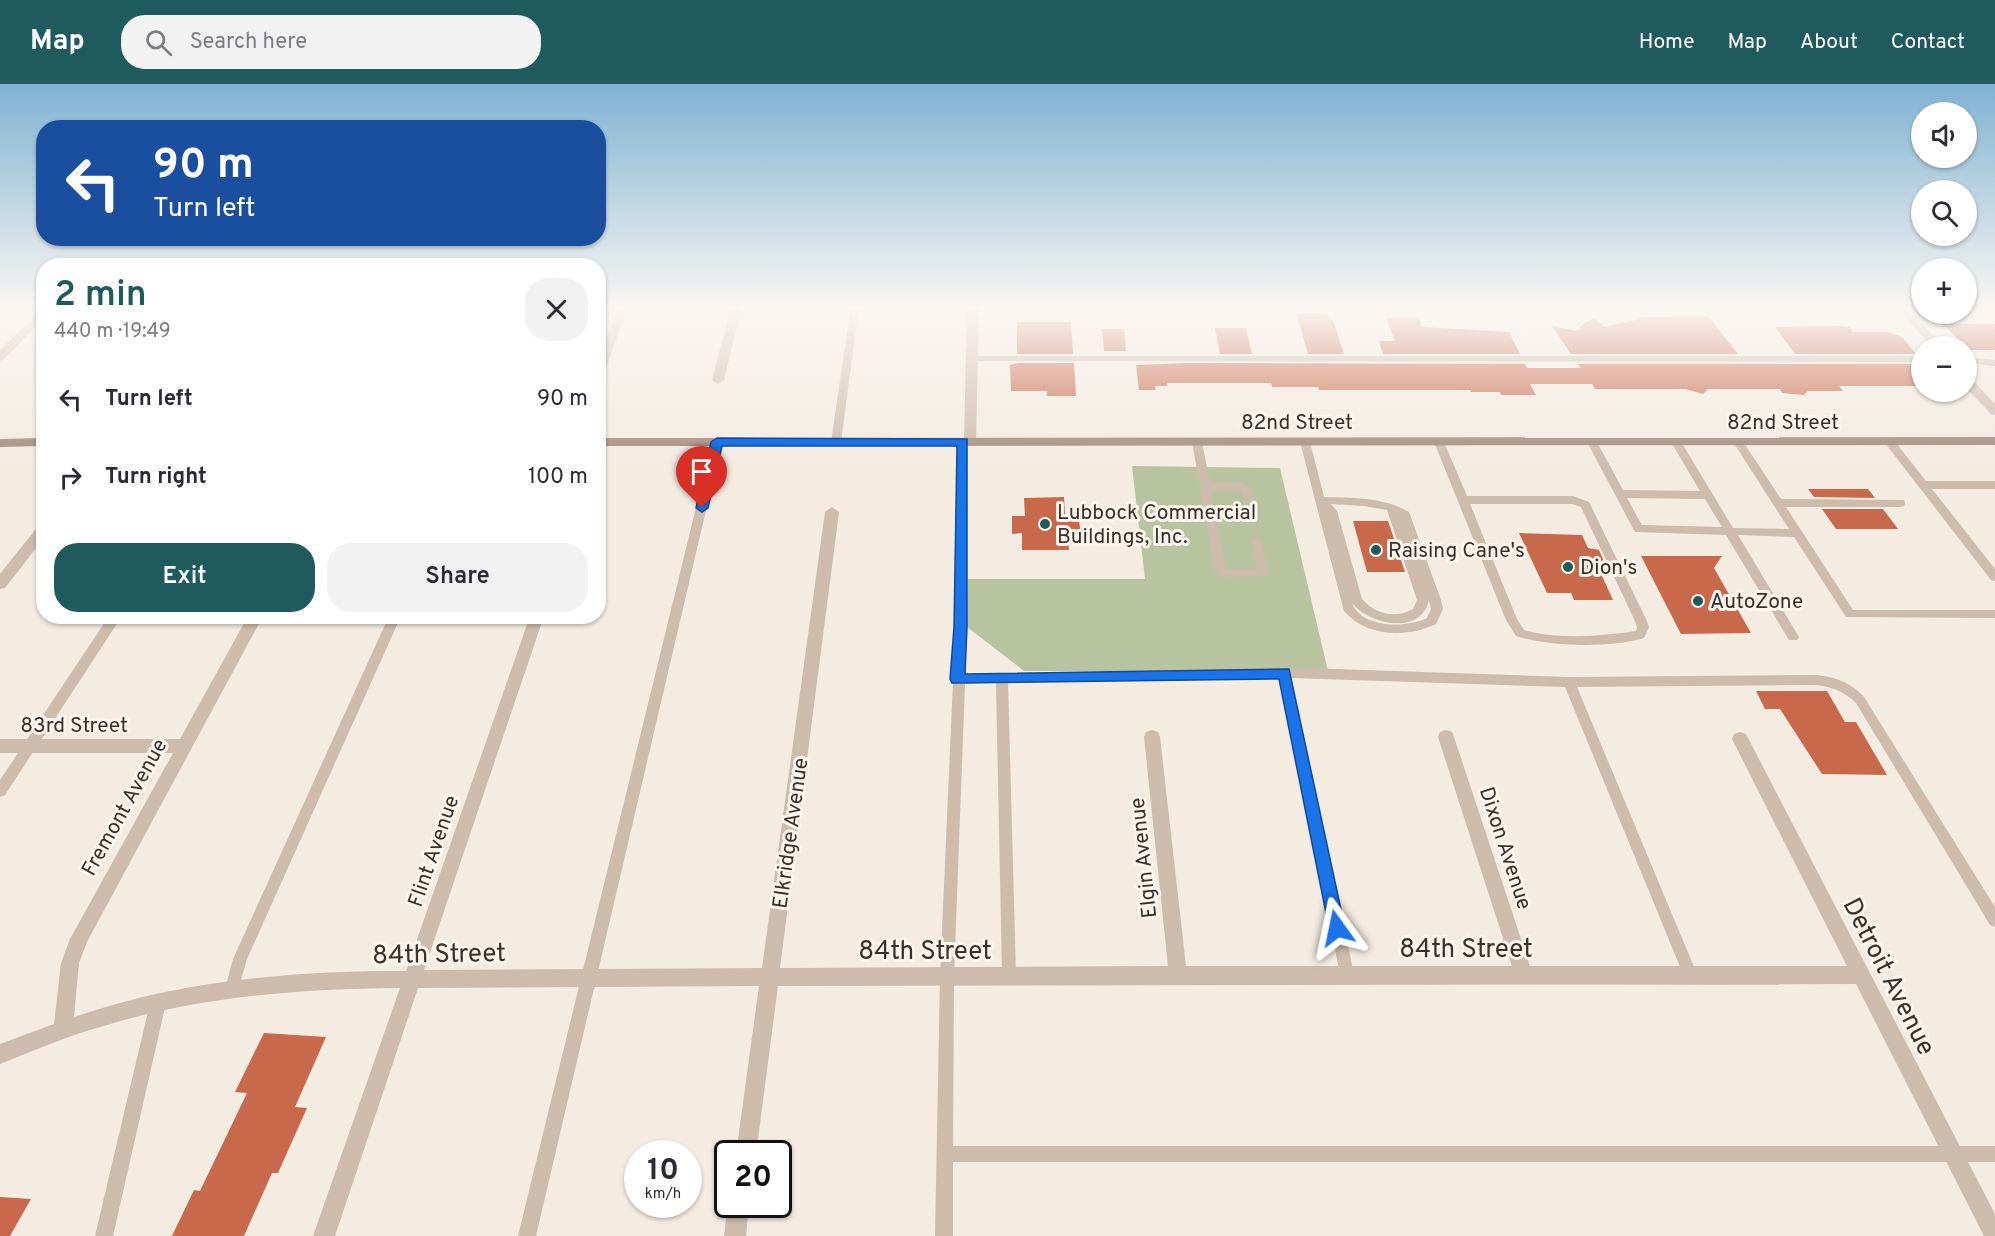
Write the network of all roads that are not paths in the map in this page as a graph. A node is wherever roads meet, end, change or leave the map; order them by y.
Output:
1 (972, 359) edge
2 (723, 360) edge
3 (847, 360) edge
4 (1977, 361) edge
5 (1995, 363) edge
6 (718, 380) dead end
7 (1977, 392) edge
8 (1995, 411) edge
9 (1890, 441) junction
10 (1995, 441) edge
11 (0, 442) edge
12 (36, 442) edge
13 (606, 442) edge
14 (717, 442) junction
15 (836, 442) junction
16 (967, 442) junction
17 (1197, 442) junction
18 (1305, 442) junction
19 (1439, 442) junction
20 (1592, 442) junction
21 (1676, 442) junction
22 (1738, 442) junction
23 (1923, 485) junction
24 (1995, 485) edge
25 (1205, 487) junction
26 (1620, 494) junction
27 (1708, 495) junction
28 (1249, 498) dead end
29 (1320, 500) junction
30 (1463, 500) junction
31 (1778, 503) junction
32 (1900, 503) dead end
33 (832, 512) dead end
34 (1730, 531) junction
35 (1798, 533) junction
36 (36, 538) edge
37 (1256, 540) dead end
38 (1995, 577) edge
39 (0, 584) edge
40 (1995, 614) edge
41 (111, 624) edge
42 (252, 624) edge
43 (391, 624) edge
44 (534, 624) edge
45 (1792, 638) dead end
46 (1284, 673) junction
47 (957, 679) junction
48 (1002, 680) junction
49 (1569, 682) junction
50 (1152, 736) dead end
51 (1446, 737) dead end
52 (1740, 739) dead end
53 (0, 746) edge
54 (30, 746) junction
55 (184, 746) junction
56 (0, 791) edge
57 (1995, 920) edge
58 (1178, 974) junction
59 (1347, 974) junction
60 (1523, 974) junction
61 (1690, 974) junction
62 (947, 975) junction
63 (1009, 975) junction
64 (1862, 975) junction
65 (770, 976) junction
66 (590, 978) junction
67 (412, 979) junction
68 (232, 989) junction
69 (158, 1003) junction
70 (63, 1030) junction
71 (0, 1054) edge
72 (748, 1140) edge
73 (946, 1154) junction
74 (1995, 1154) edge
75 (1954, 1155) junction
76 (737, 1218) edge
77 (104, 1236) edge
78 (324, 1236) edge
79 (527, 1236) edge
80 (735, 1236) edge
81 (944, 1236) edge
82 (1995, 1236) edge

1 - 16 street
2 - 6 street
3 - 15 lane
4 - 5 lane
7 - 8 street
9 - 10 main road, 82nd Street
9 - 22 main road, 82nd Street
9 - 23 lane
11 - 12 main road
13 - 14 main road, 82nd Street
14 - 15 main road, 82nd Street
14 - 66 lane
15 - 16 main road, 82nd Street
16 - 17 main road, 82nd Street
16 - 47 lane
17 - 18 main road, 82nd Street
17 - 25 lane
18 - 19 main road, 82nd Street
18 - 29 lane
19 - 20 main road, 82nd Street
19 - 30 lane
20 - 21 main road, 82nd Street
20 - 26 lane
21 - 22 main road, 82nd Street
21 - 27 lane
22 - 31 lane
23 - 24 lane
23 - 38 lane
25 - 28 lane
25 - 37 lane
26 - 27 lane
26 - 34 lane
27 - 34 lane
29 - 29 lane
30 - 30 lane
31 - 32 lane
31 - 35 lane
33 - 65 street, Elkridge Avenue
34 - 35 lane
34 - 45 lane
35 - 40 lane
36 - 39 street
41 - 54 lane
42 - 55 street, Fremont Avenue
43 - 68 lane
44 - 67 street, Flint Avenue
46 - 48 lane
46 - 49 lane
46 - 59 lane
47 - 48 lane
47 - 62 lane
48 - 63 lane
49 - 57 lane
49 - 61 lane
50 - 58 street, Elgin Avenue
51 - 60 street, Dixon Avenue
52 - 64 street, Detroit Avenue
53 - 54 street, 83rd Street
54 - 55 street, 83rd Street
54 - 56 lane
55 - 70 street, Fremont Avenue
58 - 59 street, 84th Street
58 - 63 street, 84th Street
59 - 60 street, 84th Street
60 - 61 street, 84th Street
61 - 64 street, 84th Street
62 - 63 street, 84th Street
62 - 65 street, 84th Street
62 - 73 lane
64 - 75 street, Detroit Avenue
65 - 66 street, 84th Street
65 - 72 street, Elkridge Avenue
66 - 67 street, 84th Street
66 - 79 lane
67 - 68 street, 84th Street
67 - 78 street, Flint Avenue
68 - 69 street, 84th Street
69 - 70 street, 84th Street
69 - 77 lane
70 - 71 street, 84th Street
73 - 75 lane
73 - 81 lane
74 - 75 lane
75 - 82 street, Detroit Avenue
76 - 80 street

